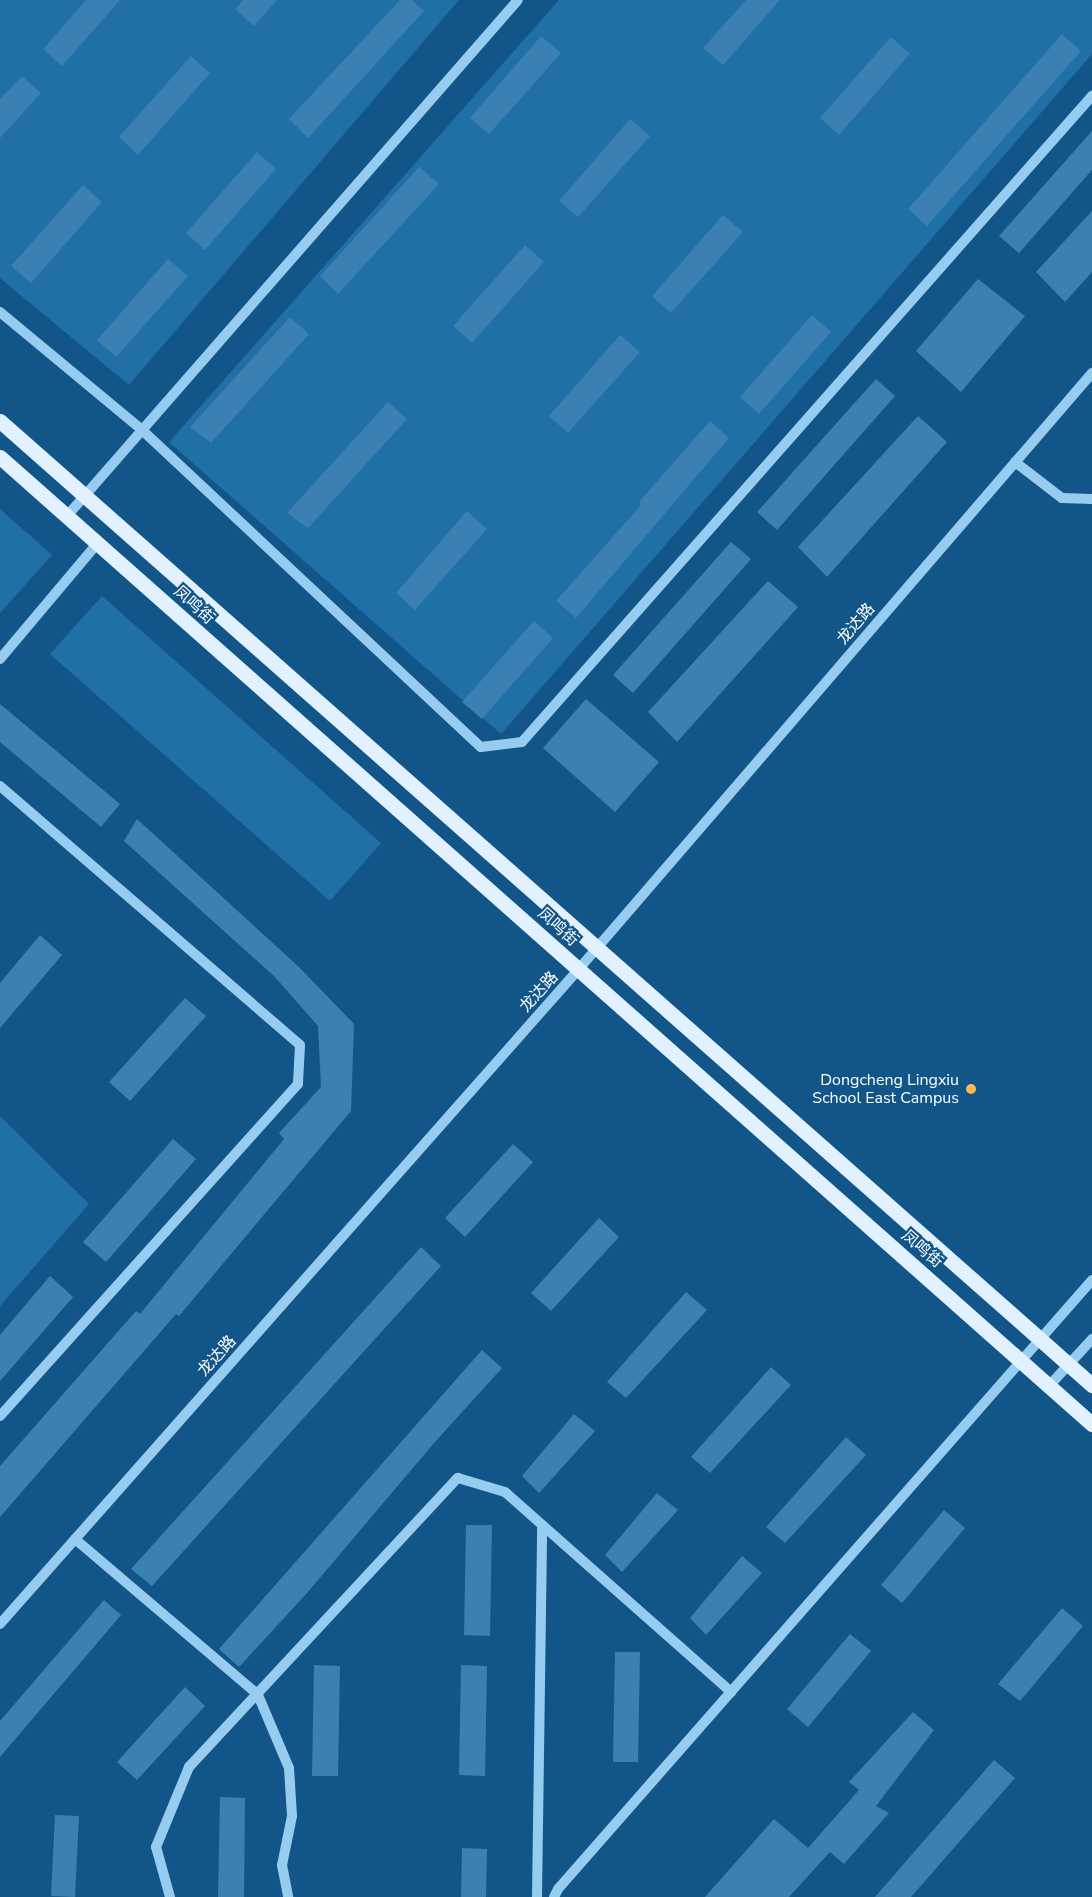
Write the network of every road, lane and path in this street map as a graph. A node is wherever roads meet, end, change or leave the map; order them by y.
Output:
1 (518, 0) edge
2 (1092, 96) edge
3 (0, 312) edge
4 (1092, 373) edge
5 (0, 421) edge
6 (142, 430) junction
7 (0, 457) edge
8 (1015, 462) junction
9 (84, 496) junction
10 (1092, 499) edge
11 (67, 516) junction
12 (98, 544) junction
13 (0, 659) edge
14 (0, 786) edge
15 (596, 949) junction
16 (578, 970) junction
17 (1092, 1280) edge
18 (1092, 1339) edge
19 (1040, 1340) junction
20 (1022, 1362) junction
21 (1069, 1364) junction
22 (1092, 1385) edge
23 (1049, 1386) junction
24 (0, 1416) edge
25 (1092, 1424) edge
26 (542, 1525) junction
27 (75, 1539) junction
28 (0, 1624) edge
29 (731, 1692) junction
30 (258, 1695) junction
31 (170, 1897) edge
32 (288, 1897) edge
33 (537, 1897) edge
34 (554, 1897) edge

1 - 6 street
2 - 6 street
3 - 6 street
4 - 8 street, 龙达路
5 - 9 main road, 凤鸣街
6 - 9 street
7 - 11 main road, 凤鸣街
8 - 10 street
8 - 15 street, 龙达路
9 - 11 street
9 - 15 main road, 凤鸣街
11 - 12 main road, 凤鸣街
12 - 13 street
12 - 16 main road, 凤鸣街
14 - 24 street
15 - 16 street, 龙达路
15 - 19 main road, 凤鸣街
16 - 20 main road, 凤鸣街
16 - 27 street, 龙达路
17 - 19 street
18 - 21 street
19 - 20 street
19 - 21 main road, 凤鸣街
20 - 23 main road, 凤鸣街
20 - 29 street
21 - 22 main road, 凤鸣街
21 - 23 street
23 - 25 main road, 凤鸣街
26 - 29 street
26 - 30 street
26 - 33 street
27 - 28 street, 龙达路
27 - 30 street
29 - 34 street
30 - 31 street
30 - 32 street

